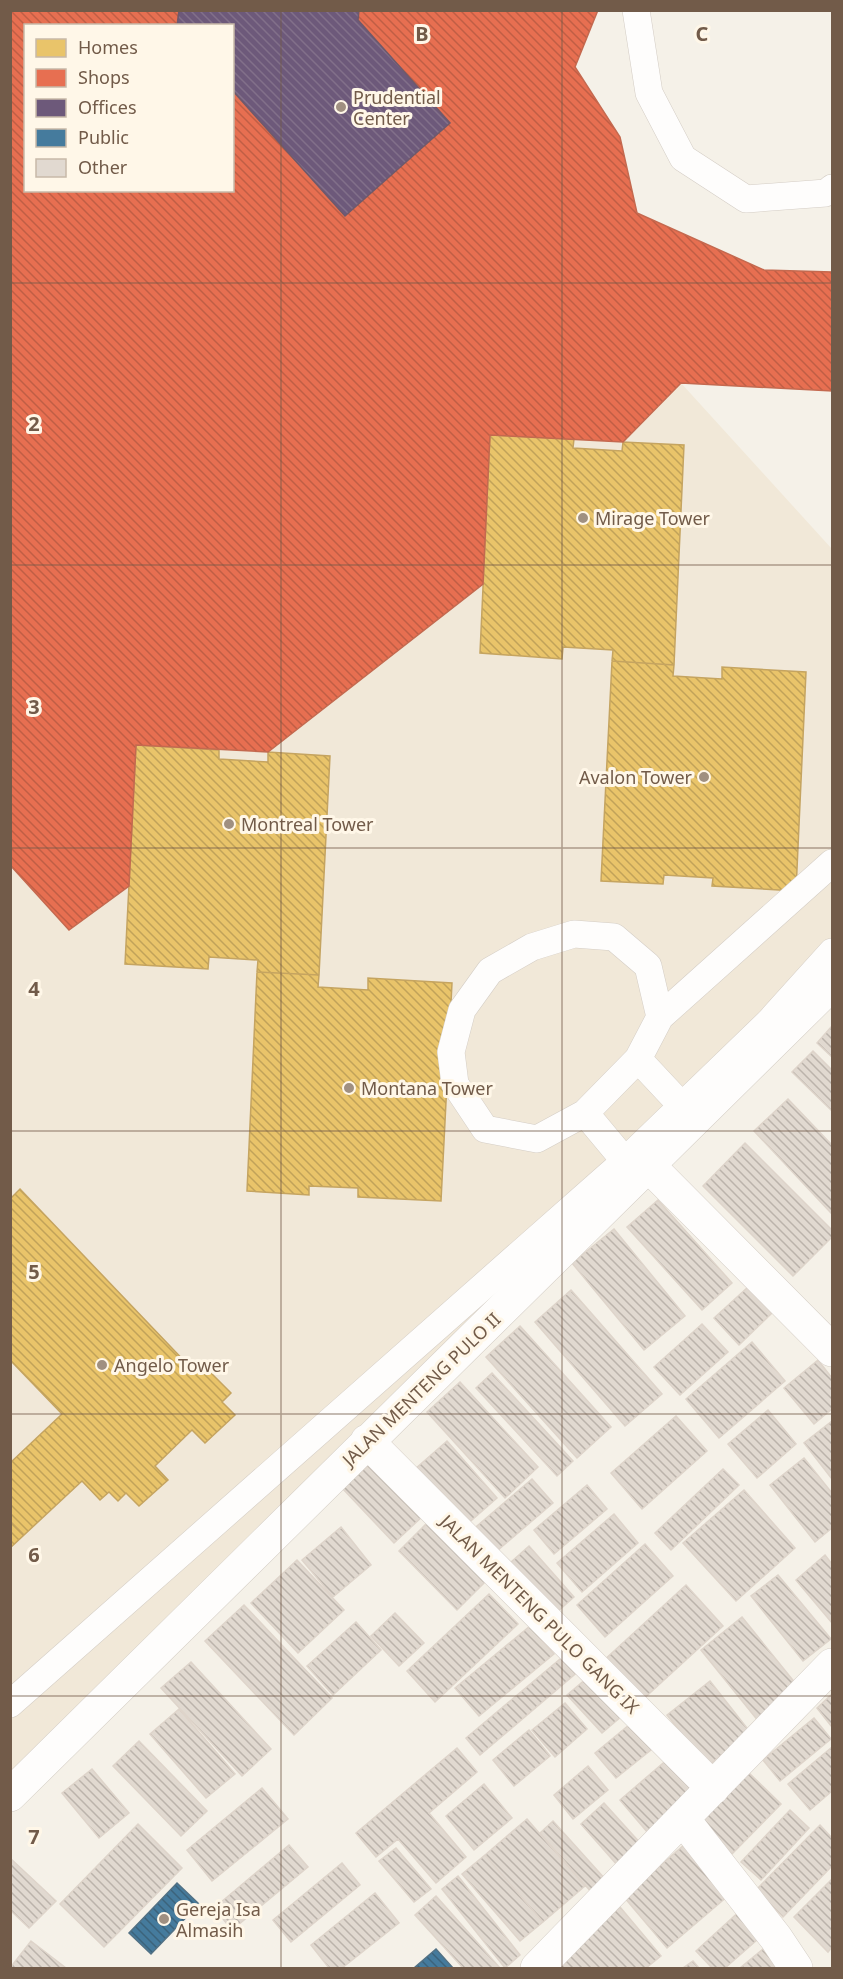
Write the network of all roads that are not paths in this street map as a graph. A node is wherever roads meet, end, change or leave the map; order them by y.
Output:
1 (636, 10) edge
2 (832, 188) edge
3 (832, 862) edge
4 (832, 952) edge
5 (832, 984) edge
6 (660, 1017) junction
7 (638, 1059) junction
8 (682, 1106) junction
9 (585, 1113) junction
10 (637, 1164) junction
11 (832, 1350) edge
12 (367, 1441) junction
13 (832, 1665) edge
14 (10, 1704) edge
15 (713, 1788) junction
16 (10, 1795) edge
17 (683, 1819) junction
18 (539, 1968) edge
19 (796, 1968) edge

1 - 2 lane
3 - 6 lane
4 - 8 lane
5 - 10 street, JALAN MENTENG PULO II
6 - 7 lane
6 - 9 lane
7 - 8 lane
7 - 9 lane
8 - 10 lane
9 - 10 lane
10 - 11 street
10 - 12 street, JALAN MENTENG PULO II
10 - 14 lane
12 - 15 street, JALAN MENTENG PULO GANG IX
12 - 16 street, JALAN MENTENG PULO II
13 - 15 street
15 - 17 street
17 - 18 street
17 - 19 street

